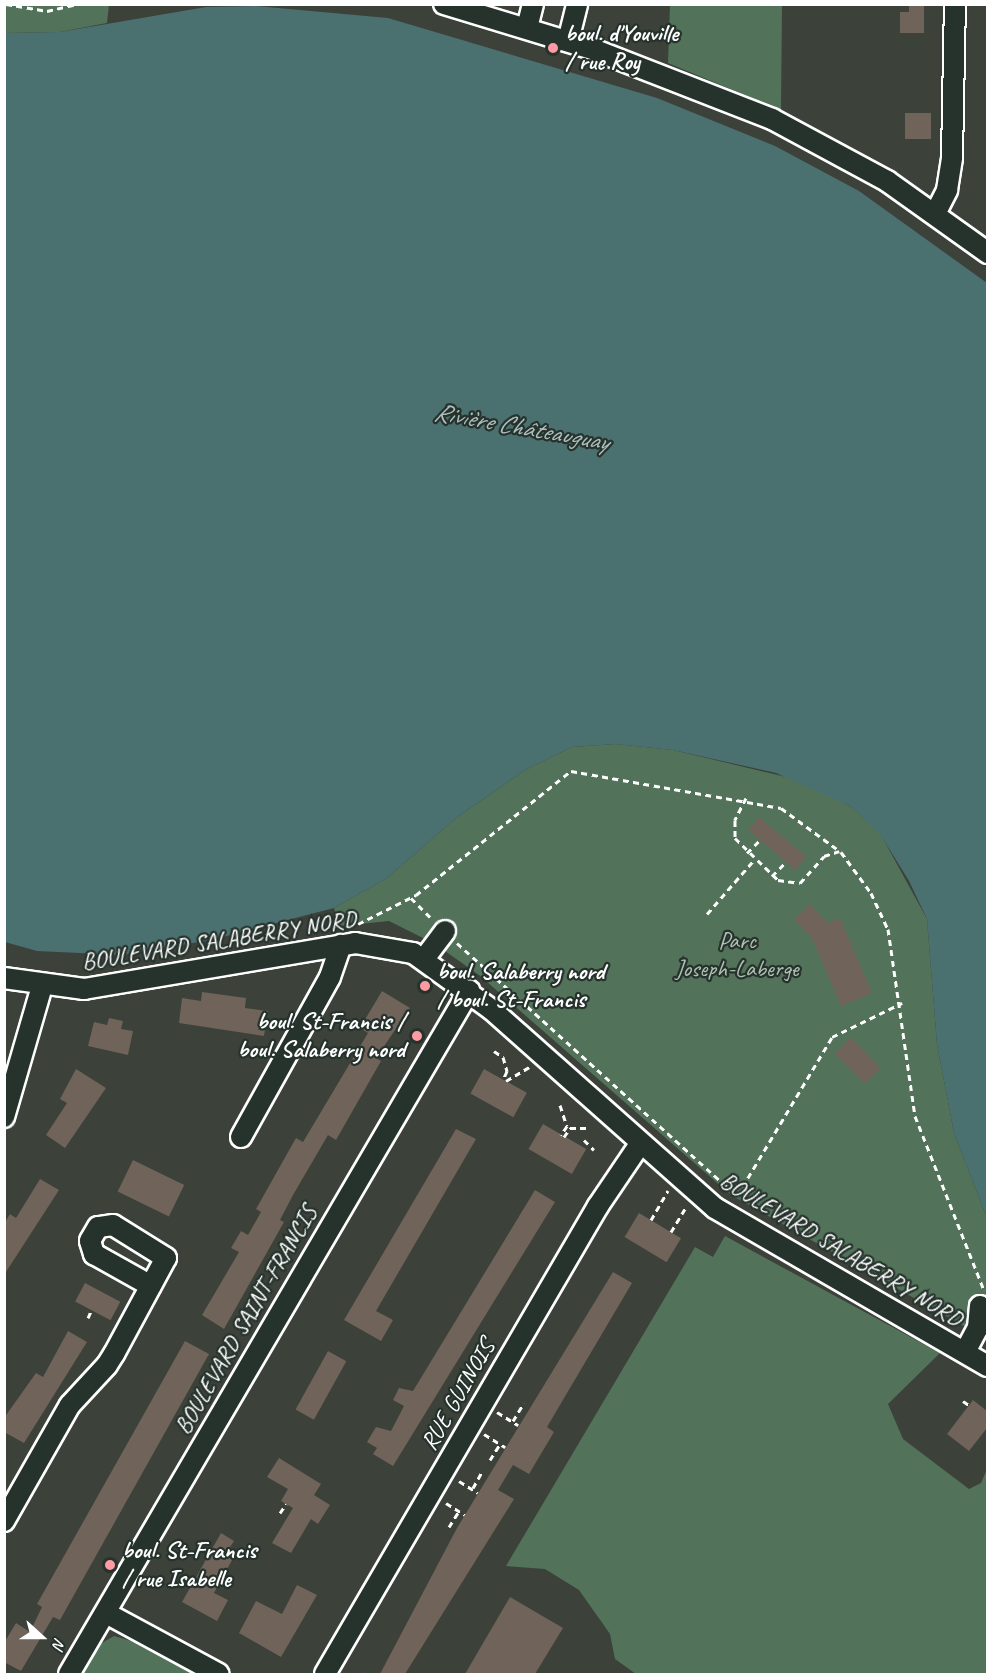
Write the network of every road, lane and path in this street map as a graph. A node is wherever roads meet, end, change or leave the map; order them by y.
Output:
1 (6, 4) edge
2 (77, 4) edge
3 (444, 4) edge
4 (533, 4) edge
5 (577, 4) edge
6 (955, 4) edge
7 (527, 28) junction
8 (568, 41) junction
9 (935, 214) junction
10 (987, 253) edge
11 (746, 798) junction
12 (760, 840) dead end
13 (839, 851) junction
14 (747, 854) junction
15 (754, 860) junction
16 (785, 863) dead end
17 (772, 876) junction
18 (411, 898) junction
19 (416, 902) dead end
20 (707, 914) dead end
21 (368, 920) dead end
22 (445, 931) dead end
23 (341, 945) junction
24 (424, 959) junction
25 (487, 972) dead end
26 (4, 978) edge
27 (42, 986) junction
28 (469, 991) junction
29 (902, 1003) junction
30 (494, 1051) dead end
31 (529, 1067) dead end
32 (560, 1105) dead end
33 (4, 1117) edge
34 (590, 1128) dead end
35 (241, 1137) dead end
36 (584, 1140) dead end
37 (640, 1143) junction
38 (594, 1150) dead end
39 (677, 1176) junction
40 (695, 1192) junction
41 (651, 1220) dead end
42 (671, 1232) dead end
43 (151, 1286) dead end
44 (984, 1300) edge
45 (91, 1311) dead end
46 (88, 1318) dead end
47 (964, 1352) junction
48 (987, 1366) edge
49 (963, 1401) dead end
50 (483, 1403) junction
51 (524, 1403) dead end
52 (969, 1405) dead end
53 (513, 1421) junction
54 (518, 1425) dead end
55 (470, 1426) junction
56 (500, 1444) junction
57 (505, 1447) dead end
58 (490, 1460) dead end
59 (443, 1472) junction
60 (482, 1472) dead end
61 (472, 1489) junction
62 (478, 1493) dead end
63 (430, 1494) junction
64 (286, 1504) dead end
65 (459, 1511) junction
66 (280, 1513) dead end
67 (465, 1515) dead end
68 (4, 1521) edge
69 (449, 1527) dead end
70 (106, 1613) junction
71 (69, 1674) edge
72 (219, 1674) edge
73 (325, 1674) edge

1 - 2 path
3 - 7 street
4 - 7 street
5 - 8 street
6 - 9 street
7 - 8 street
8 - 9 street
9 - 10 street
11 - 13 path
11 - 14 path
11 - 18 path
12 - 14 path
13 - 17 path
13 - 29 path
14 - 15 path
15 - 17 path
15 - 20 path
16 - 17 path
18 - 19 path
18 - 21 path
22 - 24 street
23 - 24 street, BOULEVARD SALABERRY NORD
23 - 27 street, BOULEVARD SALABERRY NORD
23 - 35 street
24 - 28 street, BOULEVARD SALABERRY NORD
25 - 29 path
26 - 27 street, BOULEVARD SALABERRY NORD
27 - 33 street
28 - 37 street, BOULEVARD SALABERRY NORD
28 - 70 street, BOULEVARD SAINT-FRANCIS
29 - 44 path
30 - 31 path
32 - 34 path
36 - 38 path
37 - 39 street, BOULEVARD SALABERRY NORD
37 - 50 street, RUE GUINOIS
39 - 40 street, BOULEVARD SALABERRY NORD
39 - 41 path
40 - 42 path
40 - 47 street, BOULEVARD SALABERRY NORD
43 - 68 street
44 - 47 street
45 - 46 path
47 - 48 street, BOULEVARD SALABERRY NORD
49 - 52 path
50 - 53 path
50 - 55 street, RUE GUINOIS
51 - 53 path
53 - 54 path
55 - 56 path
55 - 59 street, RUE GUINOIS
56 - 57 path
56 - 58 path
59 - 61 path
59 - 63 street, RUE GUINOIS
60 - 61 path
61 - 62 path
63 - 65 path
63 - 73 street, RUE GUINOIS
64 - 66 path
65 - 67 path
65 - 69 path
70 - 71 street, BOULEVARD SAINT-FRANCIS
70 - 72 street

